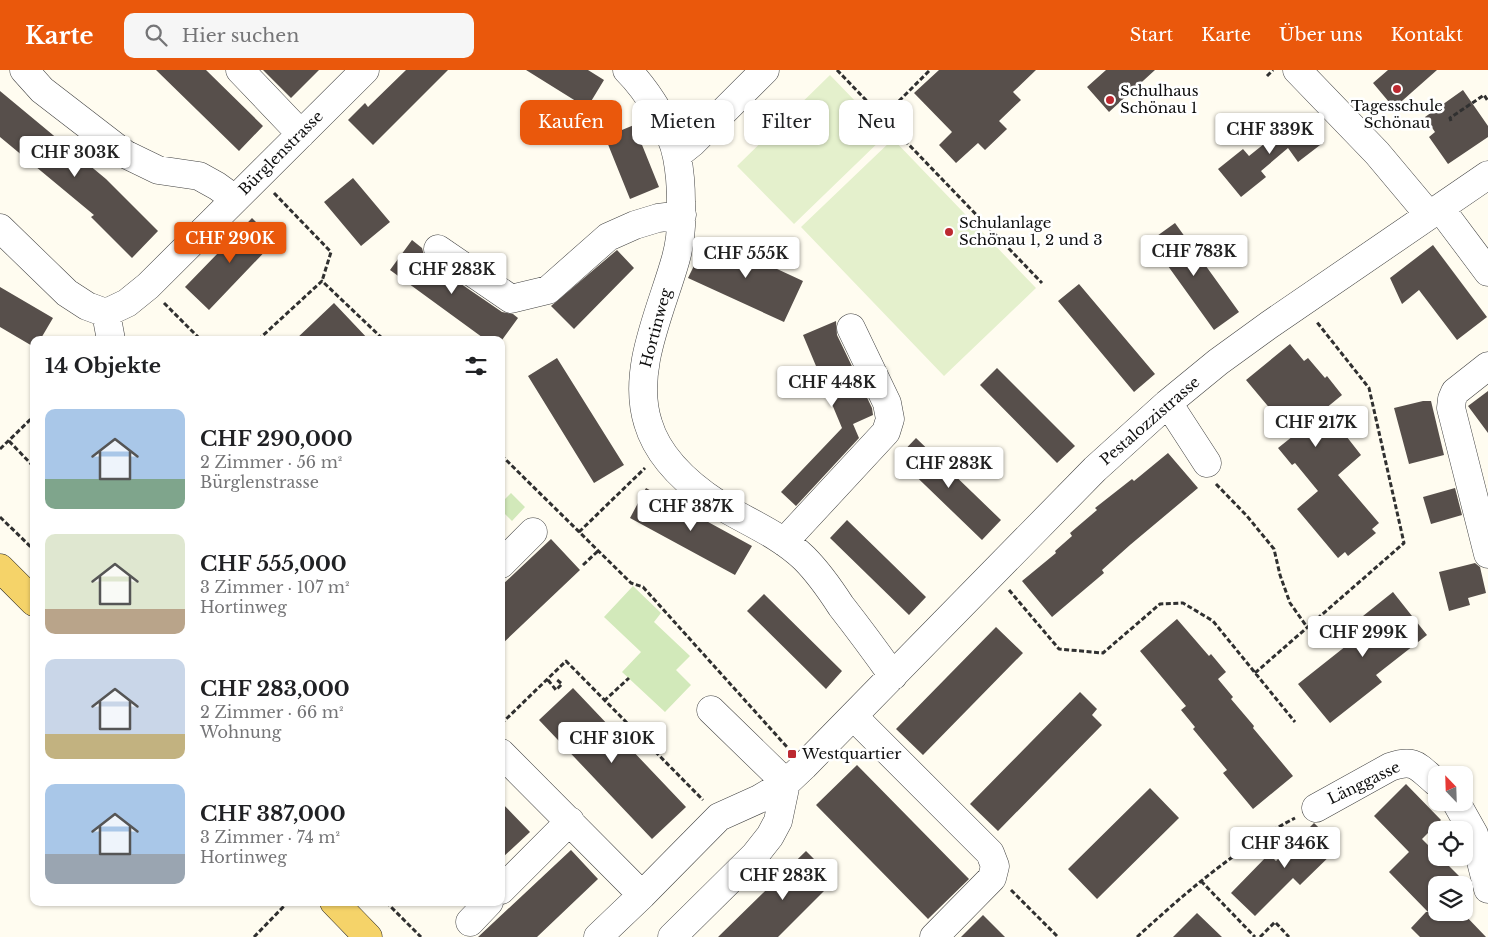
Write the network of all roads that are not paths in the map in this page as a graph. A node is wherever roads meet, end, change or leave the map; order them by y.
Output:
1 (24, 70) edge
2 (240, 70) edge
3 (365, 70) edge
4 (627, 70) edge
5 (765, 70) edge
6 (1297, 70) edge
7 (301, 134) junction
8 (677, 155) junction
9 (1488, 175) edge
10 (234, 199) junction
11 (1435, 211) junction
12 (682, 215) junction
13 (0, 228) edge
14 (438, 249) dead end
15 (1488, 272) edge
16 (106, 313) junction
17 (851, 328) dead end
18 (110, 336) edge
19 (1488, 366) edge
20 (1168, 403) junction
21 (1207, 463) road end
22 (533, 532) dead end
23 (784, 542) junction
24 (1488, 554) edge
25 (505, 560) edge
26 (0, 568) edge
27 (30, 598) edge
28 (893, 676) junction
29 (711, 710) dead end
30 (852, 716) junction
31 (505, 757) edge
32 (795, 775) junction
33 (1428, 775) edge
34 (1316, 808) road end
35 (1461, 811) edge
36 (719, 817) junction
37 (570, 821) junction
38 (755, 855) junction
39 (505, 886) edge
40 (1488, 889) edge
41 (642, 895) junction
42 (338, 906) edge
43 (485, 906) edge
44 (470, 922) dead end
45 (368, 937) edge
46 (598, 937) edge
47 (672, 937) edge
48 (934, 937) edge

1 - 10 street
2 - 7 street
3 - 7 street, Bürglenstrasse
4 - 8 street, Hortinweg
5 - 8 street
6 - 11 street
7 - 10 street, Bürglenstrasse
8 - 12 street, Hortinweg
9 - 11 street, Pestalozzistrasse
10 - 16 street, Bürglenstrasse
11 - 15 street
11 - 20 street, Pestalozzistrasse
12 - 14 street
12 - 23 street, Hortinweg
13 - 16 street
16 - 18 street
17 - 23 street
19 - 24 street
20 - 21 street
20 - 28 street, Pestalozzistrasse
22 - 25 street
23 - 28 street, Hortinweg
26 - 27 main road
28 - 30 street, Pestalozzistrasse
29 - 32 street
30 - 32 street, Pestalozzistrasse
30 - 48 street
31 - 37 street
32 - 36 street, Pestalozzistrasse
32 - 38 street
33 - 34 street, Länggasse
35 - 40 street
36 - 38 street
36 - 41 street, Pestalozzistrasse
37 - 39 street
37 - 41 street
38 - 47 street
41 - 46 street, Pestalozzistrasse
42 - 45 main road
43 - 44 street

